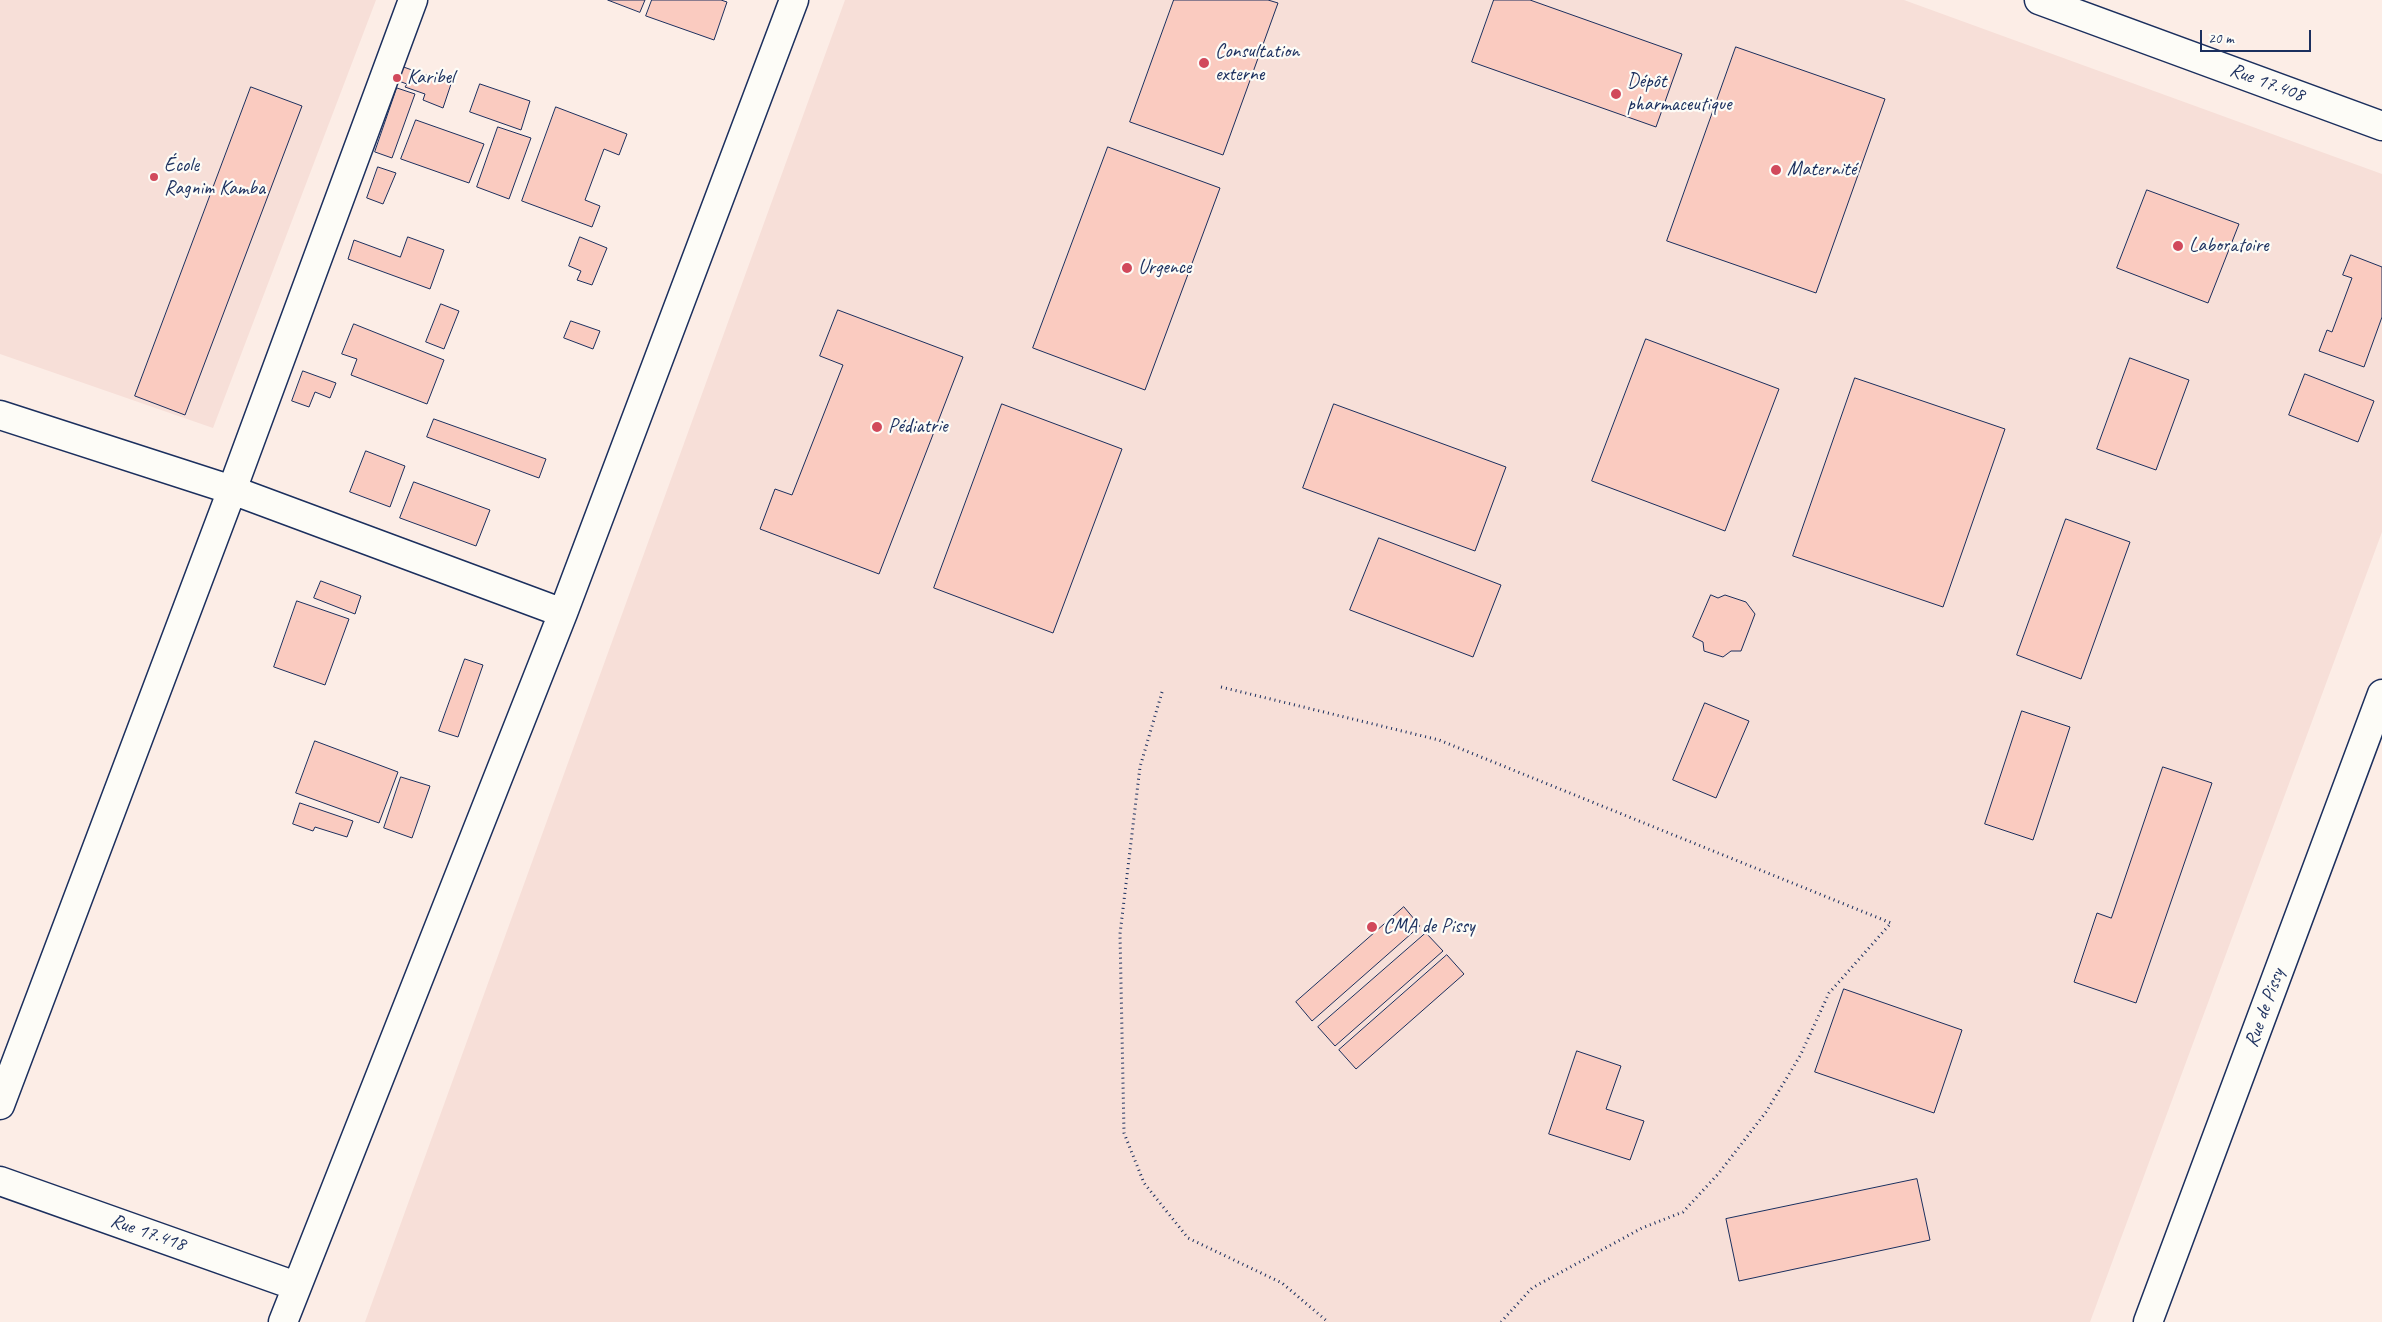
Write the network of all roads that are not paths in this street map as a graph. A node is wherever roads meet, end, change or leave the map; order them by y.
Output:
1 (413, 0) edge
2 (794, 0) edge
3 (2039, 0) edge
4 (2382, 126) edge
5 (0, 415) edge
6 (232, 490) junction
7 (563, 613) junction
8 (2382, 694) edge
9 (0, 1105) edge
10 (0, 1181) edge
11 (296, 1286) junction
12 (283, 1322) edge
13 (2148, 1322) edge

1 - 6 street
2 - 7 street
3 - 4 street, Rue 17.408
5 - 6 street
6 - 7 street
6 - 9 street
7 - 11 street
8 - 13 street, Rue de Pissy
10 - 11 street, Rue 17.418
11 - 12 street

